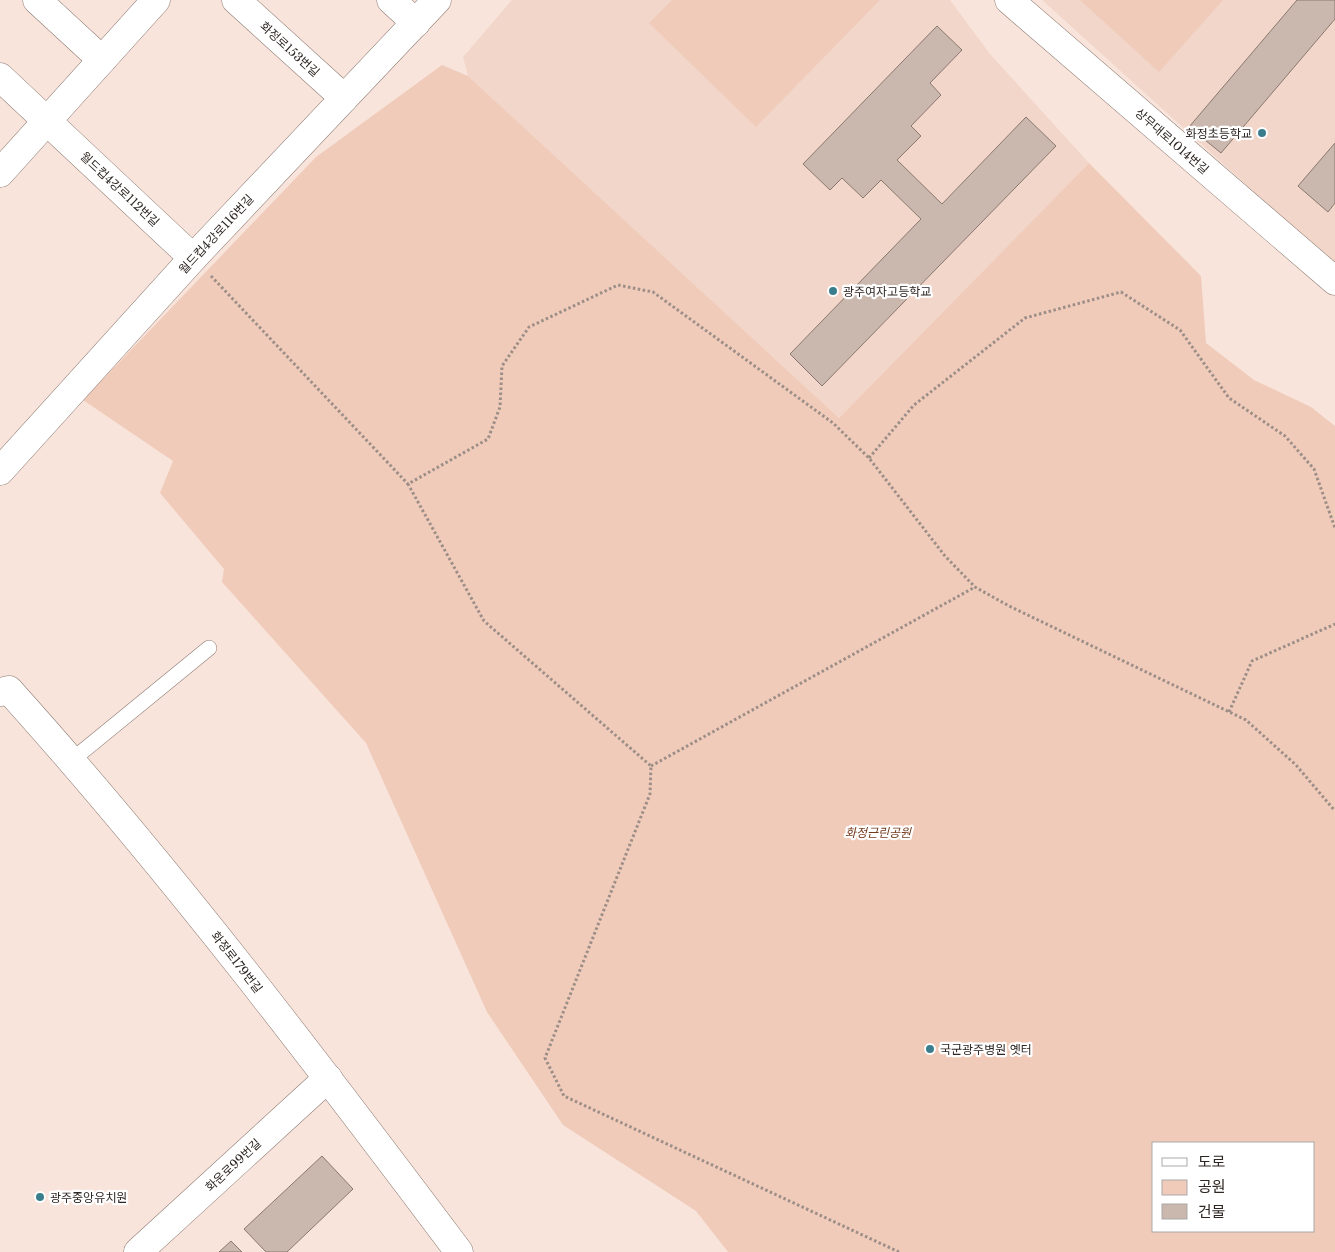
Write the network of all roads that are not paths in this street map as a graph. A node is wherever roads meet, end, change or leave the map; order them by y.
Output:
1 (37, 0) edge
2 (156, 0) edge
3 (236, 0) edge
4 (391, 0) edge
5 (437, 0) edge
6 (1008, 0) edge
7 (416, 23) junction
8 (102, 60) junction
9 (0, 77) edge
10 (344, 98) junction
11 (47, 120) junction
12 (0, 173) edge
13 (193, 258) junction
14 (1335, 281) edge
15 (0, 471) edge
16 (209, 648) dead end
17 (3, 685) edge
18 (72, 760) junction
19 (328, 1078) junction
20 (138, 1252) edge
21 (459, 1252) edge

1 - 8 street
2 - 8 street
3 - 10 street, 화정로153번길
4 - 7 street
5 - 7 street, 월드컵4강로116번길
6 - 14 street, 상무대로1014번길
7 - 10 street, 월드컵4강로116번길
8 - 11 street
9 - 11 street, 월드컵4강로112번길
10 - 13 street, 월드컵4강로116번길
11 - 12 street
11 - 13 street, 월드컵4강로112번길
13 - 15 street, 월드컵4강로116번길
16 - 18 lane
17 - 18 street, 화정로179번길
18 - 19 street, 화정로179번길
19 - 20 street, 화운로99번길
19 - 21 street, 화정로179번길

